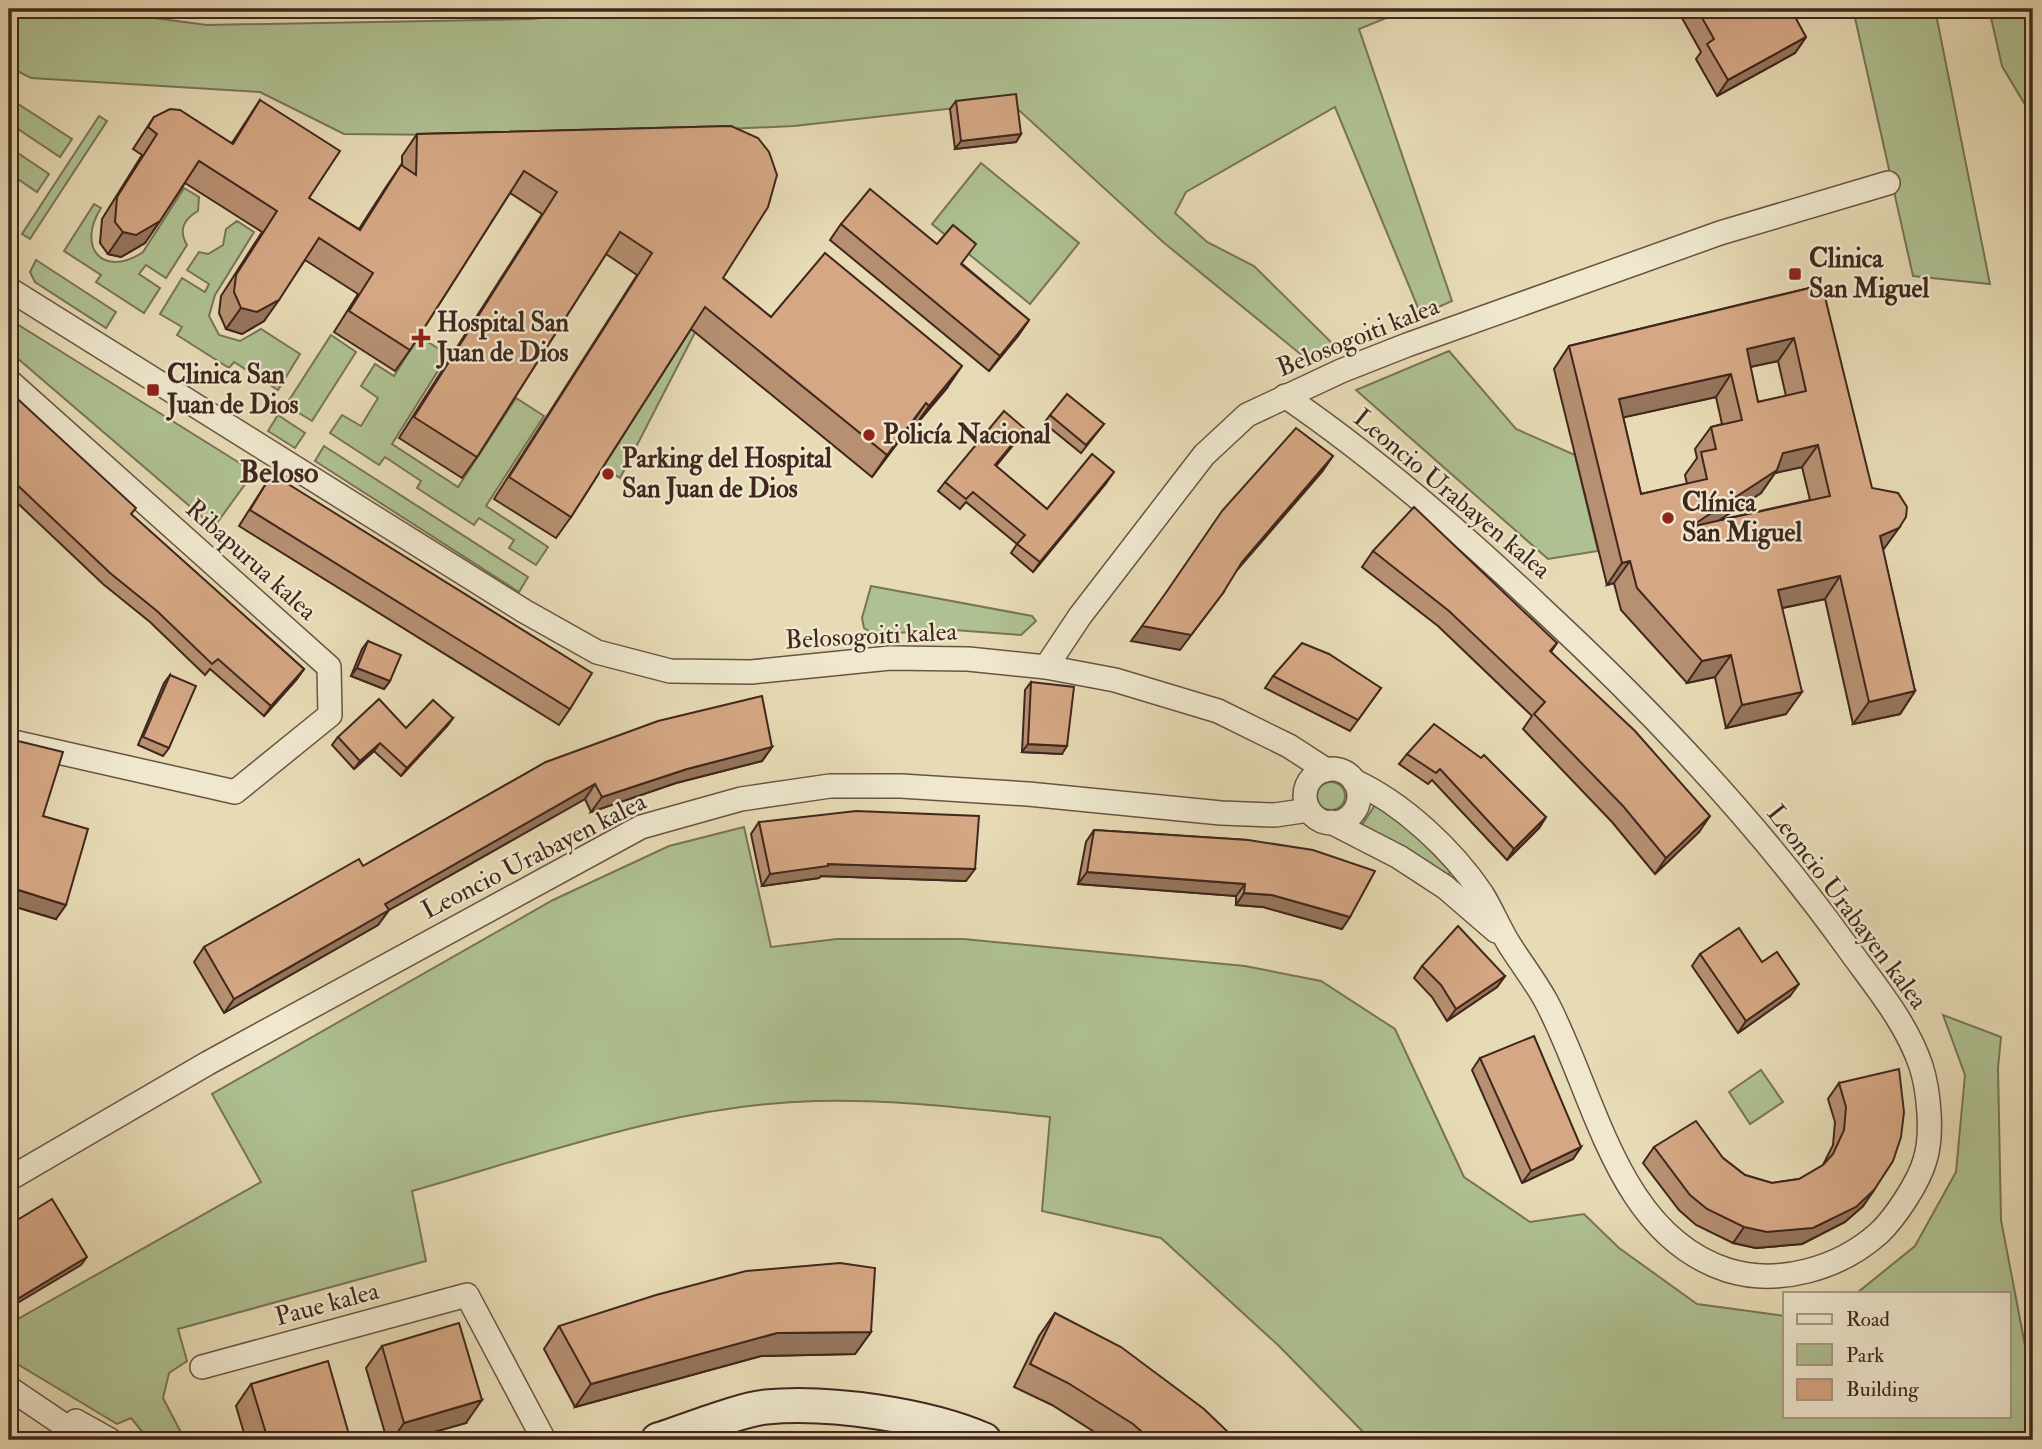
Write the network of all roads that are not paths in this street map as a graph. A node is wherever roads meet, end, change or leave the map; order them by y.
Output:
1 (1888, 183) dead end
2 (9, 289) edge
3 (9, 381) edge
4 (1285, 396) junction
5 (1046, 667) junction
6 (9, 741) edge
7 (1326, 770) junction
8 (1354, 781) junction
9 (1309, 810) junction
10 (1331, 822) junction
11 (1506, 940) junction
12 (9, 1179) edge
13 (202, 1367) dead end
14 (9, 1388) edge
15 (38, 1406) junction
16 (86, 1440) edge
17 (110, 1440) edge
18 (544, 1440) edge
19 (657, 1440) edge
20 (984, 1440) edge

1 - 4 street, Belosogoiti kalea
2 - 5 street, Belosogoiti kalea
3 - 6 street, Ribapurua kalea
4 - 5 street, Belosogoiti kalea
4 - 11 street, Leoncio Urabayen kalea
5 - 7 street
7 - 8 street
7 - 9 street
8 - 10 street
8 - 11 street, Leoncio Urabayen kalea
9 - 10 street
9 - 12 street, Leoncio Urabayen kalea
10 - 11 street, Leoncio Urabayen kalea
13 - 18 street, Paue kalea
14 - 15 street
15 - 16 street
15 - 17 street
19 - 20 street

